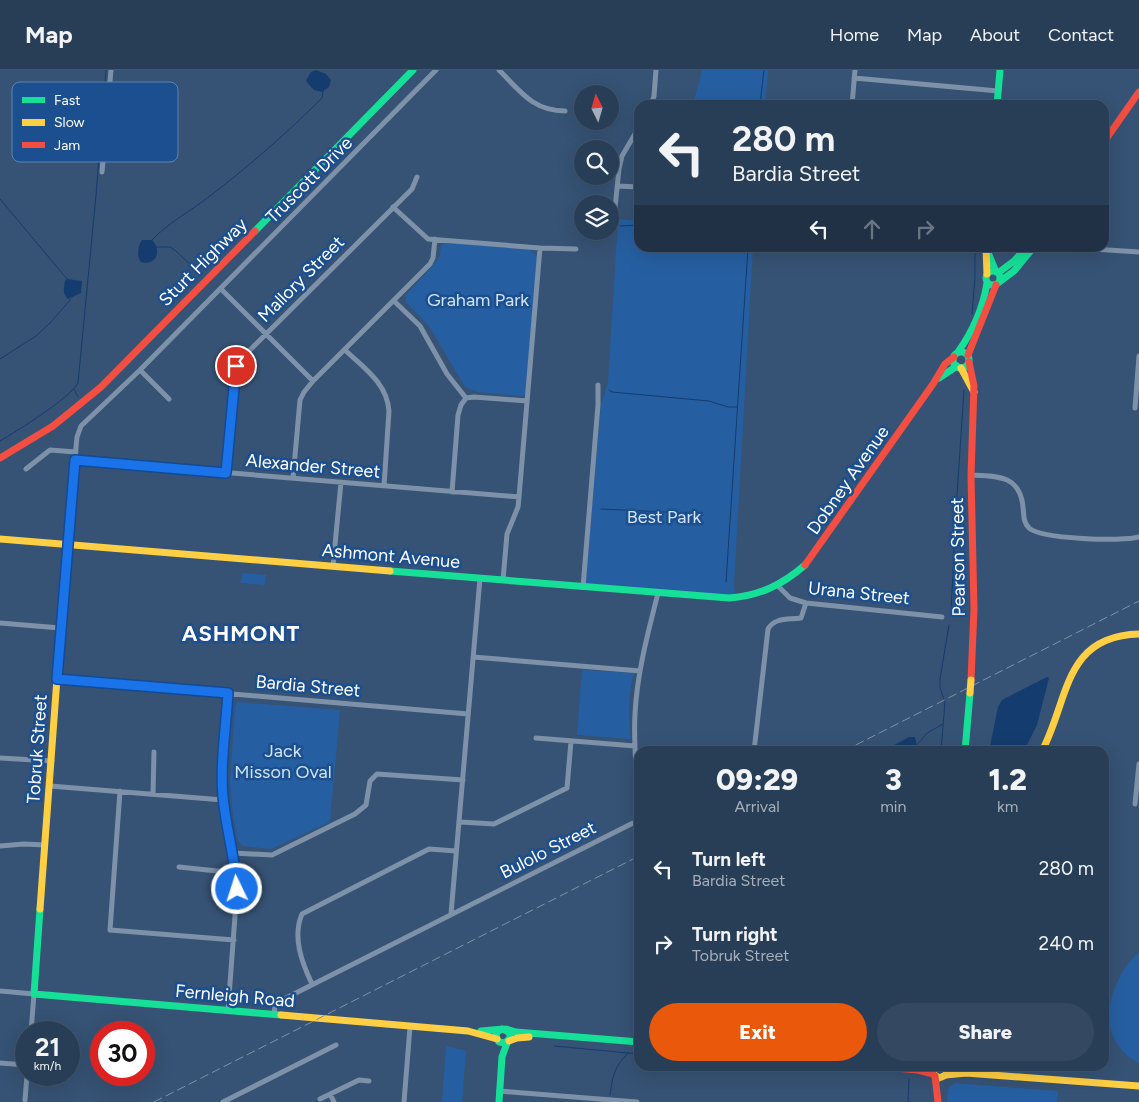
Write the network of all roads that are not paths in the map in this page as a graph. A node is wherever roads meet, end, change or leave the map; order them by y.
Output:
1 (413, 70) edge
2 (436, 70) edge
3 (499, 70) edge
4 (656, 70) edge
5 (855, 70) edge
6 (1000, 70) edge
7 (854, 78) junction
8 (998, 91) junction
9 (1139, 92) edge
10 (653, 100) edge
11 (852, 100) edge
12 (997, 100) edge
13 (564, 111) dead end
14 (1109, 135) edge
15 (634, 136) edge
16 (103, 162) edge
17 (102, 172) dead end
18 (417, 177) dead end
19 (617, 186) junction
20 (634, 187) edge
21 (616, 195) edge
22 (393, 207) junction
23 (436, 239) junction
24 (540, 248) junction
25 (576, 249) dead end
26 (1109, 250) edge
27 (986, 252) edge
28 (988, 252) edge
29 (1022, 252) edge
30 (1030, 252) edge
31 (1139, 252) edge
32 (997, 272) junction
33 (987, 274) junction
34 (987, 283) junction
35 (997, 284) junction
36 (221, 288) junction
37 (394, 301) junction
38 (267, 333) junction
39 (345, 350) junction
40 (956, 354) junction
41 (1139, 356) edge
42 (968, 359) junction
43 (959, 367) junction
44 (140, 370) junction
45 (313, 381) junction
46 (933, 384) junction
47 (598, 385) dead end
48 (974, 392) junction
49 (466, 398) junction
50 (169, 399) dead end
51 (527, 401) junction
52 (1134, 408) dead end
53 (77, 438) joint
54 (76, 452) junction
55 (0, 458) edge
56 (75, 460) junction
57 (26, 469) dead end
58 (226, 473) junction
59 (972, 475) junction
60 (293, 478) junction
61 (340, 482) junction
62 (384, 486) junction
63 (452, 492) junction
64 (519, 498) junction
65 (1139, 537) edge
66 (0, 539) edge
67 (67, 544) junction
68 (333, 566) junction
69 (480, 578) junction
70 (503, 580) junction
71 (778, 586) junction
72 (584, 587) junction
73 (658, 593) junction
74 (806, 604) junction
75 (942, 617) dead end
76 (0, 623) edge
77 (60, 628) junction
78 (1139, 634) edge
79 (474, 657) junction
80 (640, 671) junction
81 (57, 679) junction
82 (228, 693) junction
83 (468, 714) junction
84 (536, 738) dead end
85 (571, 740) junction
86 (635, 746) joint
87 (755, 746) edge
88 (965, 746) edge
89 (1045, 746) edge
90 (154, 752) dead end
91 (0, 758) edge
92 (52, 761) junction
93 (1139, 764) edge
94 (463, 780) junction
95 (1138, 782) edge
96 (50, 786) junction
97 (120, 791) junction
98 (152, 794) junction
99 (224, 800) junction
100 (1135, 804) dead end
101 (460, 822) junction
102 (634, 822) edge
103 (45, 845) junction
104 (0, 846) edge
105 (456, 851) junction
106 (233, 853) junction
107 (179, 866) dead end
108 (236, 873) junction
109 (451, 914) junction
110 (234, 940) junction
111 (312, 984) junction
112 (0, 991) edge
113 (34, 994) junction
114 (228, 1010) junction
115 (274, 1014) junction
116 (32, 1021) edge
117 (410, 1027) junction
118 (504, 1029) junction
119 (468, 1031) junction
120 (503, 1041) junction
121 (634, 1042) edge
122 (336, 1045) dead end
123 (634, 1046) edge
124 (0, 1063) edge
125 (15, 1064) edge
126 (934, 1072) edge
127 (946, 1072) edge
128 (369, 1081) dead end
129 (26, 1086) edge
130 (1139, 1086) edge
131 (500, 1091) junction
132 (330, 1094) junction
133 (320, 1099) dead end
134 (573, 1099) edge
135 (938, 1099) edge
136 (25, 1100) dead end
137 (223, 1102) edge
138 (334, 1102) edge
139 (404, 1102) edge
140 (498, 1102) edge
141 (637, 1102) edge

1 - 55 main road, Sturt Highway
2 - 36 street, Truscott Drive
3 - 13 street
4 - 10 street
5 - 7 street
6 - 8 main road
7 - 8 street
7 - 11 street
8 - 12 main road
9 - 14 main road
15 - 19 street
16 - 17 street
18 - 22 street, Mallory Street
19 - 20 street
19 - 21 street
22 - 23 street
22 - 38 street, Mallory Street
23 - 24 street
23 - 37 street
24 - 25 street
24 - 51 street
26 - 31 street
27 - 33 main road
28 - 32 main road
29 - 32 main road
30 - 35 main road
32 - 33 main road
32 - 35 main road
33 - 34 main road
34 - 35 main road
34 - 40 main road, Dobney Avenue
35 - 42 main road
36 - 38 street
36 - 44 street, Truscott Drive
37 - 39 street
37 - 49 street
38 - 45 street
38 - 58 street, Mallory Street
39 - 45 street
39 - 62 street
40 - 42 main road
40 - 43 main road
40 - 46 main road, Dobney Avenue
41 - 52 street
42 - 43 main road
42 - 48 main road, Pearson Street
43 - 46 main road, Dobney Avenue
43 - 48 main road
44 - 50 street
44 - 53 street, Truscott Drive
45 - 60 street
46 - 71 main road, Dobney Avenue
47 - 72 street
48 - 59 main road, Pearson Street
49 - 51 street
49 - 63 street
51 - 64 street
53 - 54 street, Tobruk Street
54 - 56 street, Tobruk Street
54 - 57 street
56 - 58 street, Alexander Street
56 - 67 street, Tobruk Street
58 - 60 street, Alexander Street
59 - 65 street
59 - 88 main road, Pearson Street, bridge
60 - 61 street, Alexander Street
61 - 62 street, Alexander Street
61 - 68 street
62 - 63 street, Alexander Street
63 - 64 street, Alexander Street
64 - 70 street
66 - 67 main road, Ashmont Avenue
67 - 68 main road, Ashmont Avenue
67 - 77 main road, Tobruk Street
68 - 69 main road, Ashmont Avenue
69 - 70 main road, Ashmont Avenue
69 - 79 street
70 - 72 main road, Ashmont Avenue
71 - 73 main road, Ashmont Avenue
71 - 74 street, Urana Street
72 - 73 main road, Ashmont Avenue
73 - 80 street, Bulolo Street
74 - 75 street, Urana Street
74 - 87 street
76 - 77 street
77 - 81 main road, Tobruk Street
78 - 89 main road
79 - 80 street
79 - 83 street
80 - 86 street, Bulolo Street
81 - 82 street, Bardia Street
81 - 92 main road, Tobruk Street
82 - 83 street, Bardia Street
82 - 99 street
83 - 94 street
84 - 85 street
85 - 86 street
85 - 101 street
90 - 98 street
91 - 92 street
92 - 96 main road, Tobruk Street
93 - 95 street
94 - 101 street
94 - 106 street
95 - 100 street
96 - 97 street
96 - 103 main road, Tobruk Street
97 - 98 street
97 - 110 street
98 - 99 street
99 - 106 street
101 - 105 street
102 - 109 street, Bulolo Street
103 - 104 street
103 - 113 main road, Tobruk Street
105 - 109 street
105 - 111 street
106 - 108 street
107 - 108 street
108 - 110 street
109 - 111 street, Bulolo Street
110 - 114 street
111 - 115 street, Bulolo Street
112 - 113 street, Fernleigh Road
113 - 114 main road, Fernleigh Road
113 - 116 street, Tobruk Street
114 - 115 main road, Fernleigh Road
115 - 117 main road, Fernleigh Road
117 - 119 main road, Fernleigh Road
117 - 139 street
118 - 119 main road, Fernleigh Road
118 - 120 main road
118 - 120 main road
118 - 121 main road, Fernleigh Road
119 - 120 main road, Fernleigh Road
120 - 123 main road, Fernleigh Road
120 - 131 main road
122 - 137 street
124 - 125 street
126 - 127 main road
126 - 135 main road
127 - 130 main road
127 - 135 main road
128 - 132 street
129 - 136 street
131 - 134 street
131 - 140 main road
132 - 133 street
132 - 138 street
134 - 141 street

